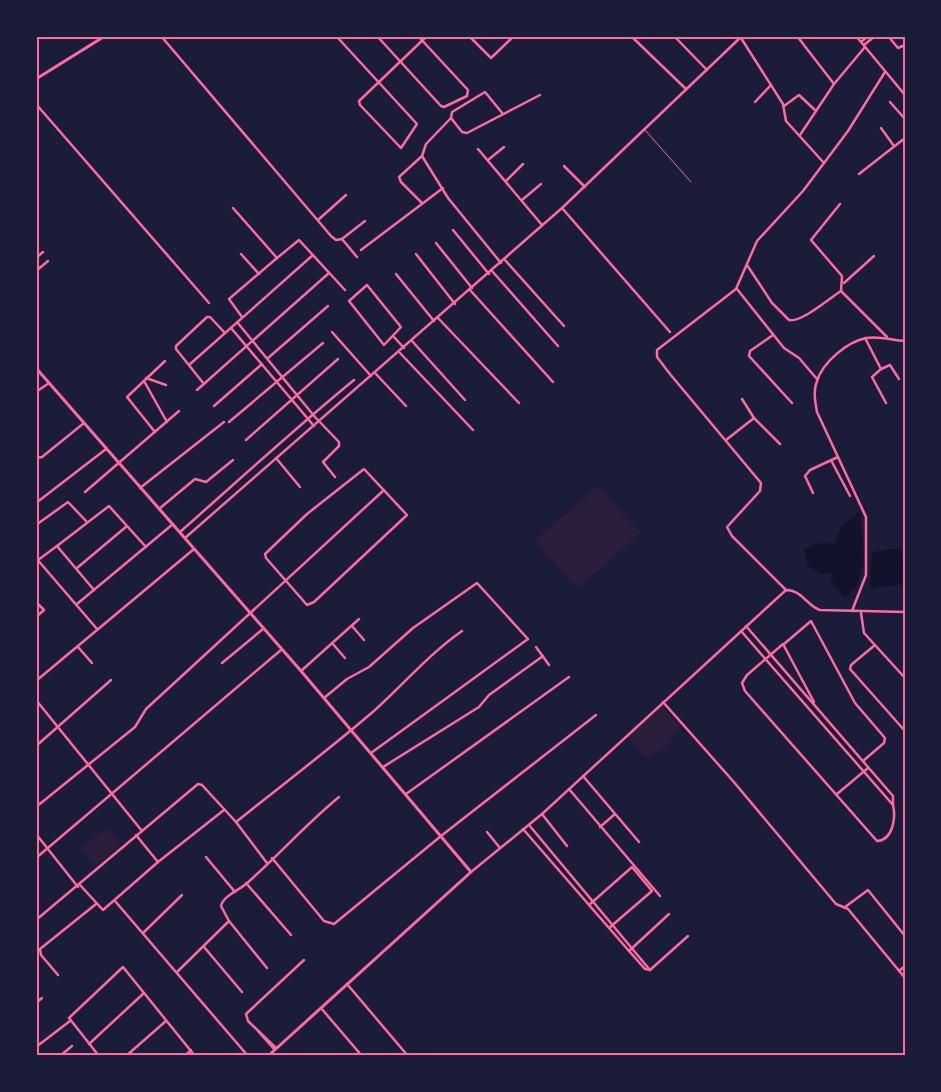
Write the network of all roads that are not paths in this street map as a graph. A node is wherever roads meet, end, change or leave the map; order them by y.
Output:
1 (105, 36) edge
2 (161, 36) edge
3 (337, 36) edge
4 (377, 36) edge
5 (418, 36) edge
6 (427, 36) edge
7 (469, 36) edge
8 (514, 36) edge
9 (631, 36) edge
10 (674, 36) edge
11 (797, 36) edge
12 (856, 36) edge
13 (868, 36) edge
14 (875, 36) edge
15 (888, 36) edge
16 (741, 37) edge
17 (422, 41) junction
18 (861, 42) junction
19 (864, 46) junction
20 (905, 46) edge
21 (400, 62) junction
22 (707, 70) junction
23 (885, 72) junction
24 (36, 79) edge
25 (379, 82) junction
26 (834, 84) junction
27 (771, 85) junction
28 (686, 90) junction
29 (540, 95) dead end
30 (905, 95) edge
31 (755, 102) dead end
32 (890, 102) dead end
33 (36, 104) edge
34 (784, 106) junction
35 (816, 111) junction
36 (503, 114) junction
37 (451, 118) junction
38 (905, 119) edge
39 (881, 128) dead end
40 (645, 130) junction
41 (800, 135) junction
42 (905, 138) edge
43 (894, 146) junction
44 (504, 147) dead end
45 (478, 149) dead end
46 (422, 156) junction
47 (488, 160) junction
48 (824, 163) junction
49 (523, 164) dead end
50 (564, 166) dead end
51 (859, 174) dead end
52 (506, 180) junction
53 (691, 182) dead end
54 (541, 184) dead end
55 (584, 187) junction
56 (443, 188) junction
57 (346, 195) dead end
58 (522, 200) junction
59 (422, 202) junction
60 (840, 204) dead end
61 (232, 208) dead end
62 (562, 208) junction
63 (318, 220) junction
64 (365, 221) dead end
65 (542, 225) junction
66 (453, 230) dead end
67 (342, 240) junction
68 (436, 243) dead end
69 (361, 250) dead end
70 (43, 252) dead end
71 (241, 254) dead end
72 (416, 254) dead end
73 (313, 255) junction
74 (874, 256) dead end
75 (357, 257) dead end
76 (36, 258) edge
77 (277, 258) junction
78 (505, 260) junction
79 (48, 261) dead end
80 (501, 263) junction
81 (747, 265) junction
82 (36, 271) edge
83 (492, 271) junction
84 (329, 273) junction
85 (259, 274) junction
86 (396, 274) dead end
87 (488, 274) junction
88 (842, 284) junction
89 (471, 289) junction
90 (736, 289) junction
91 (345, 290) dead end
92 (841, 291) junction
93 (209, 303) dead end
94 (455, 304) junction
95 (328, 306) dead end
96 (242, 317) junction
97 (438, 318) junction
98 (434, 321) junction
99 (237, 322) junction
100 (564, 326) dead end
101 (231, 328) junction
102 (332, 332) dead end
103 (670, 332) dead end
104 (225, 333) junction
105 (773, 335) junction
106 (394, 337) junction
107 (887, 337) junction
108 (865, 338) junction
109 (253, 340) junction
110 (412, 341) junction
111 (905, 341) edge
112 (322, 343) dead end
113 (247, 346) junction
114 (558, 346) dead end
115 (404, 348) junction
116 (400, 352) junction
117 (268, 358) junction
118 (338, 359) dead end
119 (165, 361) dead end
120 (262, 364) junction
121 (189, 365) junction
122 (36, 368) edge
123 (882, 369) junction
124 (375, 373) junction
125 (282, 376) junction
126 (371, 376) junction
127 (145, 379) junction
128 (817, 379) junction
129 (899, 379) dead end
130 (277, 380) junction
131 (354, 380) dead end
132 (553, 382) dead end
133 (49, 383) junction
134 (204, 384) junction
135 (166, 386) dead end
136 (197, 390) dead end
137 (36, 392) edge
138 (298, 395) junction
139 (293, 399) junction
140 (742, 399) dead end
141 (464, 400) dead end
142 (519, 403) dead end
143 (792, 403) dead end
144 (886, 403) dead end
145 (214, 406) dead end
146 (406, 406) dead end
147 (179, 411) dead end
148 (313, 414) junction
149 (308, 417) junction
150 (754, 418) junction
151 (167, 422) junction
152 (224, 422) dead end
153 (229, 422) dead end
154 (320, 422) junction
155 (84, 423) junction
156 (314, 426) junction
157 (473, 430) dead end
158 (155, 432) junction
159 (246, 440) dead end
160 (726, 440) junction
161 (780, 444) dead end
162 (106, 449) junction
163 (838, 457) junction
164 (36, 458) edge
165 (276, 458) junction
166 (233, 460) dead end
167 (832, 461) junction
168 (118, 463) junction
169 (335, 477) dead end
170 (300, 487) dead end
171 (140, 488) junction
172 (384, 490) junction
173 (85, 492) dead end
174 (813, 494) dead end
175 (850, 496) dead end
176 (36, 503) edge
177 (159, 509) junction
178 (87, 522) junction
179 (173, 524) junction
180 (36, 525) edge
181 (128, 526) junction
182 (180, 532) junction
183 (185, 538) junction
184 (57, 546) junction
185 (146, 547) junction
186 (194, 549) junction
187 (37, 559) edge
188 (77, 568) junction
189 (284, 580) junction
190 (94, 590) junction
191 (786, 590) junction
192 (36, 602) edge
193 (77, 604) junction
194 (852, 611) junction
195 (860, 612) junction
196 (905, 612) edge
197 (249, 613) junction
198 (36, 617) edge
199 (359, 619) dead end
200 (352, 626) junction
201 (746, 626) junction
202 (98, 629) junction
203 (263, 629) junction
204 (462, 631) dead end
205 (741, 631) junction
206 (364, 640) dead end
207 (332, 643) junction
208 (783, 644) junction
209 (875, 645) junction
210 (78, 647) junction
211 (536, 647) dead end
212 (281, 650) junction
213 (771, 655) junction
214 (543, 656) junction
215 (345, 658) dead end
216 (766, 659) junction
217 (92, 663) dead end
218 (222, 663) dead end
219 (549, 665) dead end
220 (301, 671) junction
221 (569, 677) dead end
222 (905, 678) edge
223 (111, 680) dead end
224 (36, 681) edge
225 (323, 698) junction
226 (36, 700) edge
227 (662, 702) junction
228 (817, 708) junction
229 (596, 714) dead end
230 (58, 728) junction
231 (351, 730) junction
232 (905, 731) edge
233 (36, 746) edge
234 (371, 753) junction
235 (863, 761) junction
236 (89, 766) junction
237 (383, 767) junction
238 (868, 768) junction
239 (864, 772) junction
240 (583, 776) junction
241 (568, 788) junction
242 (406, 794) junction
243 (837, 794) junction
244 (112, 795) junction
245 (339, 797) dead end
246 (893, 806) junction
247 (36, 807) edge
248 (224, 810) junction
249 (542, 814) junction
250 (615, 814) junction
251 (236, 822) junction
252 (529, 825) junction
253 (600, 827) junction
254 (523, 829) junction
255 (142, 831) junction
256 (487, 832) dead end
257 (36, 834) edge
258 (136, 835) junction
259 (441, 836) junction
260 (639, 842) dead end
261 (567, 846) dead end
262 (500, 848) junction
263 (48, 849) junction
264 (206, 857) dead end
265 (36, 858) edge
266 (272, 858) junction
267 (158, 862) junction
268 (267, 863) junction
269 (471, 872) junction
270 (246, 884) junction
271 (79, 886) junction
272 (235, 892) junction
273 (182, 895) dead end
274 (660, 896) dead end
275 (115, 901) junction
276 (594, 901) junction
277 (96, 904) junction
278 (589, 905) junction
279 (846, 907) junction
280 (669, 914) dead end
281 (36, 920) edge
282 (229, 921) junction
283 (614, 924) junction
284 (610, 928) junction
285 (143, 933) junction
286 (291, 935) dead end
287 (688, 936) dead end
288 (905, 936) edge
289 (204, 947) junction
290 (632, 947) junction
291 (628, 951) junction
292 (304, 960) dead end
293 (905, 966) edge
294 (268, 968) dead end
295 (650, 970) junction
296 (899, 971) junction
297 (177, 972) junction
298 (58, 975) dead end
299 (905, 978) edge
300 (347, 984) junction
301 (242, 992) dead end
302 (144, 993) junction
303 (42, 998) dead end
304 (36, 1002) edge
305 (321, 1008) junction
306 (70, 1021) junction
307 (166, 1021) junction
308 (89, 1044) junction
309 (72, 1046) dead end
310 (36, 1048) edge
311 (275, 1048) junction
312 (190, 1050) junction
313 (60, 1056) edge
314 (99, 1056) edge
315 (126, 1056) edge
316 (184, 1056) edge
317 (195, 1056) edge
318 (248, 1056) edge
319 (268, 1056) edge
320 (362, 1056) edge
321 (408, 1056) edge

1 - 24 street
2 - 63 street
3 - 25 street
4 - 21 street
5 - 17 street
6 - 17 street
7 - 8 street
9 - 28 street
10 - 22 street
11 - 26 street
12 - 18 street
13 - 18 street
14 - 19 street
15 - 20 street
16 - 22 street
16 - 27 street
17 - 21 street
17 - 21 street
18 - 19 street
19 - 23 street
19 - 26 street
21 - 25 street
22 - 28 street
23 - 30 street
23 - 48 street
25 - 25 street
26 - 35 street
27 - 31 street
27 - 34 street
28 - 40 street
29 - 36 street
32 - 38 street
33 - 93 street
34 - 35 street
34 - 41 street
35 - 41 street
36 - 37 street
36 - 37 street
37 - 46 street
39 - 43 street
40 - 53 lane
40 - 55 street
41 - 48 street
42 - 43 street
43 - 51 street
44 - 47 street
45 - 47 street
46 - 56 street
46 - 59 street
47 - 52 street
48 - 81 street
49 - 52 street
50 - 55 street
52 - 58 street
54 - 58 street
55 - 62 street
56 - 59 street
56 - 80 street
57 - 63 street
58 - 65 street
59 - 69 street
60 - 88 street
61 - 77 street
62 - 65 street
62 - 103 street
63 - 67 street
64 - 67 street
65 - 78 street
66 - 87 street
67 - 75 street
68 - 89 street
70 - 76 street
71 - 85 street
72 - 94 street
73 - 77 street
73 - 84 street
73 - 96 street
74 - 88 street
77 - 85 street
78 - 80 street
78 - 100 street
79 - 82 street
80 - 83 street
81 - 90 street
81 - 92 street
83 - 87 street
83 - 114 street
84 - 91 street
84 - 109 street
85 - 96 street
86 - 98 street
87 - 89 street
88 - 92 street
89 - 94 street
89 - 132 street
90 - 105 street
90 - 160 street
92 - 107 street
94 - 97 street
95 - 117 street
96 - 99 street
97 - 98 street
97 - 142 street
98 - 110 street
99 - 101 street
99 - 109 street
101 - 104 street
101 - 113 street
102 - 126 street
104 - 121 street
104 - 121 street
105 - 128 street
105 - 143 street
106 - 106 street
106 - 115 street
107 - 108 street
107 - 111 street
108 - 123 street
108 - 128 street
109 - 113 street
109 - 117 street
110 - 115 street
110 - 141 street
112 - 125 street
113 - 120 street
113 - 134 street
115 - 116 street
116 - 124 street
116 - 157 street
117 - 125 street
118 - 138 street
119 - 127 street
120 - 130 street
120 - 145 street
121 - 134 street
122 - 133 street
123 - 129 street
123 - 144 street
124 - 126 street
124 - 146 street
125 - 130 street
125 - 138 street
126 - 154 street
127 - 135 street
127 - 151 street
127 - 158 street
128 - 163 street
130 - 139 street
130 - 153 street
131 - 148 street
133 - 137 street
133 - 155 street
134 - 136 street
138 - 139 street
138 - 148 street
139 - 149 street
139 - 159 street
140 - 150 street
147 - 151 street
148 - 149 street
148 - 154 street
149 - 156 street
149 - 182 street
150 - 160 street
150 - 161 street
151 - 158 street
152 - 171 street
154 - 156 street
154 - 169 street
155 - 162 street
155 - 164 street
156 - 165 street
158 - 168 street
160 - 191 street
162 - 168 street
162 - 176 street
163 - 167 street
163 - 194 street
165 - 170 street
165 - 183 street
166 - 177 street
167 - 174 street
167 - 175 street
168 - 171 street
168 - 173 street
171 - 177 street
172 - 189 street
172 - 189 street
172 - 189 street
177 - 179 street
178 - 180 street
178 - 181 street
178 - 184 street
179 - 182 street
179 - 185 street
181 - 185 street
181 - 188 street
182 - 183 street
183 - 186 street
184 - 187 street
184 - 188 street
185 - 190 street
186 - 197 street
186 - 202 street
187 - 193 street
188 - 190 street
189 - 197 street
190 - 193 street
191 - 194 street
191 - 201 street
192 - 198 street
193 - 202 street
194 - 195 street
195 - 196 street
195 - 209 street
197 - 203 street
197 - 236 street
199 - 200 street
200 - 206 street
200 - 207 street
201 - 205 street
201 - 213 street
202 - 210 street
203 - 212 street
203 - 218 street
204 - 231 street
205 - 216 street
205 - 227 street
207 - 215 street
207 - 220 street
208 - 213 street
208 - 228 street
208 - 235 street
209 - 222 street
209 - 232 street
210 - 217 street
210 - 224 street
211 - 214 street
212 - 220 street
212 - 244 street
213 - 216 street
213 - 228 street
214 - 219 street
214 - 237 street
216 - 239 street
216 - 243 street
220 - 225 street
221 - 242 street
223 - 230 street
225 - 231 street
225 - 234 street
226 - 230 street
227 - 240 street
227 - 279 street
228 - 235 street
229 - 259 street
230 - 233 street
230 - 236 street
231 - 234 street
231 - 251 street
234 - 237 street
235 - 238 street
236 - 244 street
236 - 247 street
237 - 242 street
238 - 239 street
238 - 246 street
239 - 243 street
239 - 246 street
240 - 241 street
240 - 250 street
241 - 249 street
241 - 253 street
242 - 259 street
243 - 246 street
244 - 255 street
244 - 263 street
245 - 266 street
248 - 251 street
248 - 255 street
248 - 267 street
249 - 252 street
249 - 261 street
250 - 253 street
250 - 260 street
251 - 268 street
252 - 254 street
252 - 276 street
253 - 274 street
254 - 262 street
254 - 278 street
255 - 258 street
256 - 262 street
257 - 263 street
258 - 267 street
258 - 271 street
259 - 266 street
259 - 269 street
262 - 269 street
263 - 265 street
263 - 271 street
264 - 272 street
266 - 268 street
267 - 275 street
268 - 270 street
269 - 300 street
270 - 272 street
270 - 286 street
271 - 277 street
271 - 281 street
272 - 282 street
273 - 285 street
275 - 277 street
275 - 285 street
276 - 278 street
276 - 283 street
276 - 283 street
277 - 298 street
278 - 284 street
279 - 288 street
279 - 296 street
280 - 290 street
282 - 289 street
282 - 294 street
283 - 284 street
283 - 290 street
284 - 291 street
285 - 297 street
287 - 295 street
289 - 297 street
289 - 301 street
290 - 291 street
290 - 295 street
291 - 295 street
292 - 311 street
293 - 296 street
296 - 299 street
297 - 318 street
300 - 305 street
300 - 321 street
302 - 306 street
302 - 307 street
302 - 308 street
303 - 304 street
305 - 311 street
305 - 320 street
306 - 308 street
306 - 310 street
307 - 312 street
307 - 315 street
308 - 314 street
309 - 313 street
311 - 319 street
312 - 316 street
312 - 317 street

